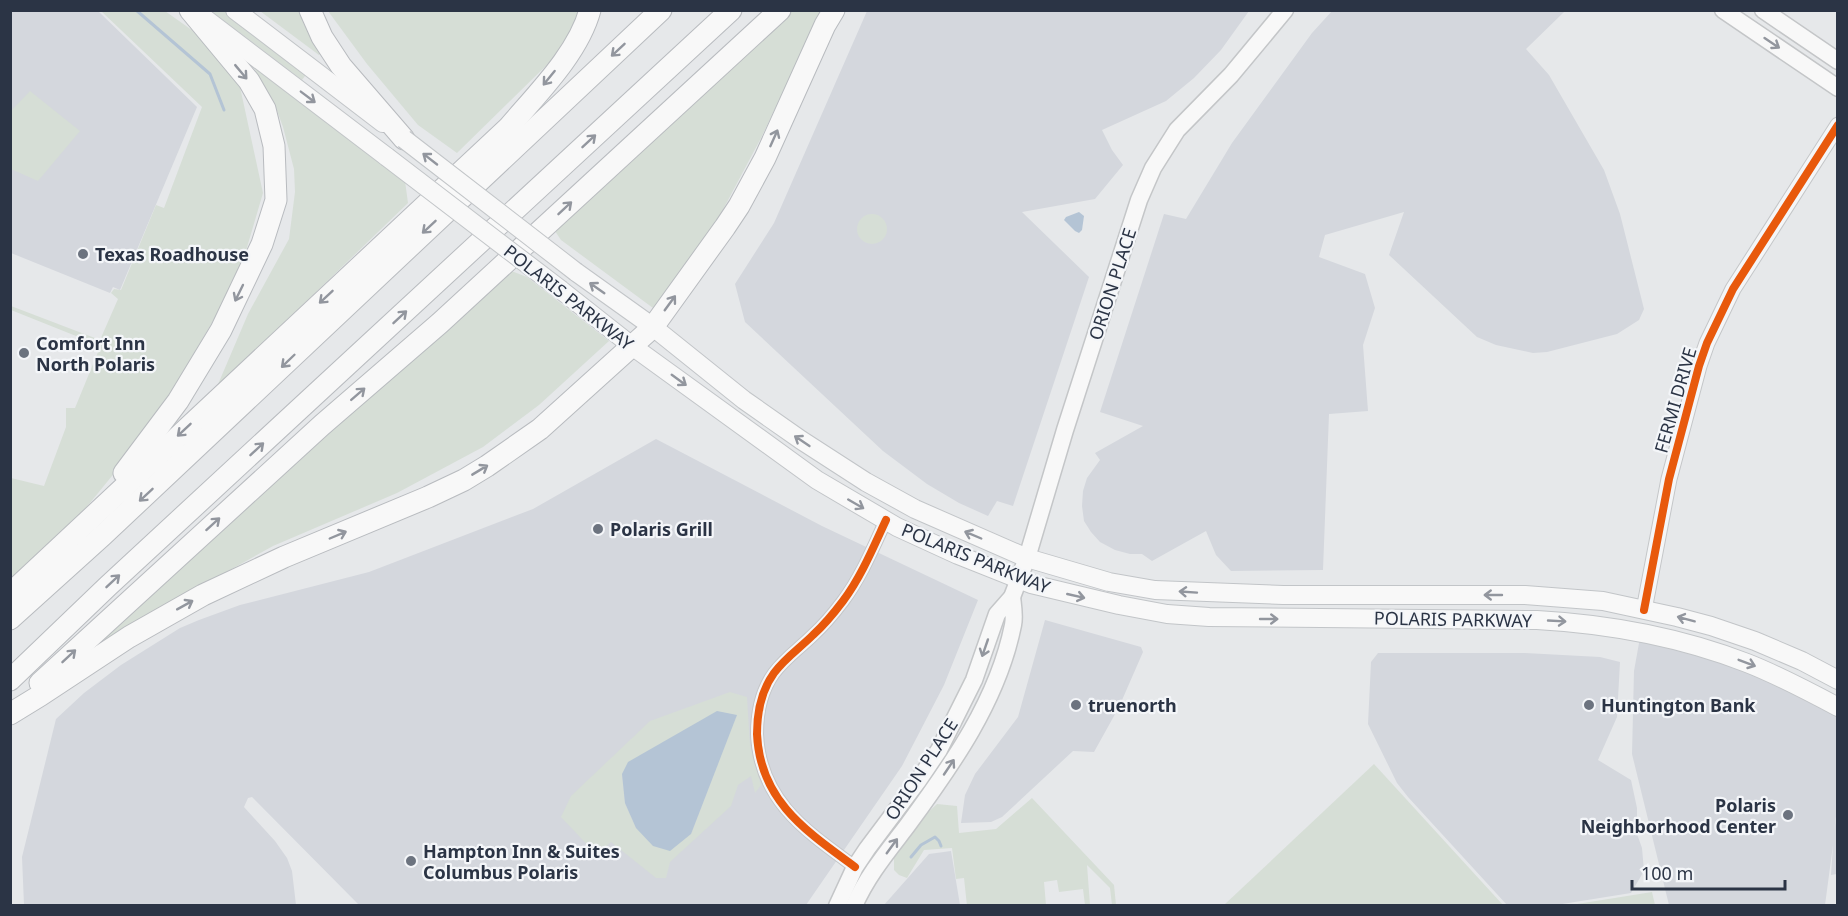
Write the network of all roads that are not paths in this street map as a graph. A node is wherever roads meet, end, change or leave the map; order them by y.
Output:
1 (192, 10) edge
2 (235, 10) edge
3 (310, 10) edge
4 (590, 10) edge
5 (661, 10) edge
6 (731, 10) edge
7 (780, 10) edge
8 (834, 10) edge
9 (1285, 10) edge
10 (1723, 10) edge
11 (1763, 10) edge
12 (1838, 61) edge
13 (1838, 88) edge
14 (1838, 125) edge
15 (404, 139) junction
16 (653, 327) junction
17 (632, 346) junction
18 (886, 520) junction
19 (1027, 558) junction
20 (42, 563) junction
21 (1020, 579) junction
22 (10, 594) edge
23 (1012, 597) junction
24 (1644, 610) junction
25 (10, 619) edge
26 (10, 680) edge
27 (1838, 680) edge
28 (1838, 707) edge
29 (10, 712) edge
30 (855, 867) junction
31 (837, 906) edge
32 (847, 906) edge
33 (854, 906) edge

1 -> 17 main road, POLARIS PARKWAY, bridge
1 -> 20 highway
2 - 15 main road, POLARIS PARKWAY
3 - 15 highway
4 -> 20 highway
5 -> 25 highway
26 -> 6 highway
29 -> 7 highway
16 -> 8 highway
9 - 19 main road, ORION PLACE
10 -> 13 main road
11 - 12 main road
14 - 24 street, FERMI DRIVE
16 -> 15 main road, POLARIS PARKWAY, bridge
16 - 17 highway
19 -> 16 main road, POLARIS PARKWAY
17 -> 18 main road, POLARIS PARKWAY
29 -> 17 highway
18 - 21 main road, POLARIS PARKWAY
18 - 30 street
19 - 21 main road, ORION PLACE
24 -> 19 main road, POLARIS PARKWAY
20 - 22 highway
21 - 23 main road, ORION PLACE
21 -> 28 main road, POLARIS PARKWAY
23 -> 30 main road, ORION PLACE
33 -> 23 main road, ORION PLACE
27 -> 24 main road, POLARIS PARKWAY
30 - 31 main road, ORION PLACE
30 - 32 main road

